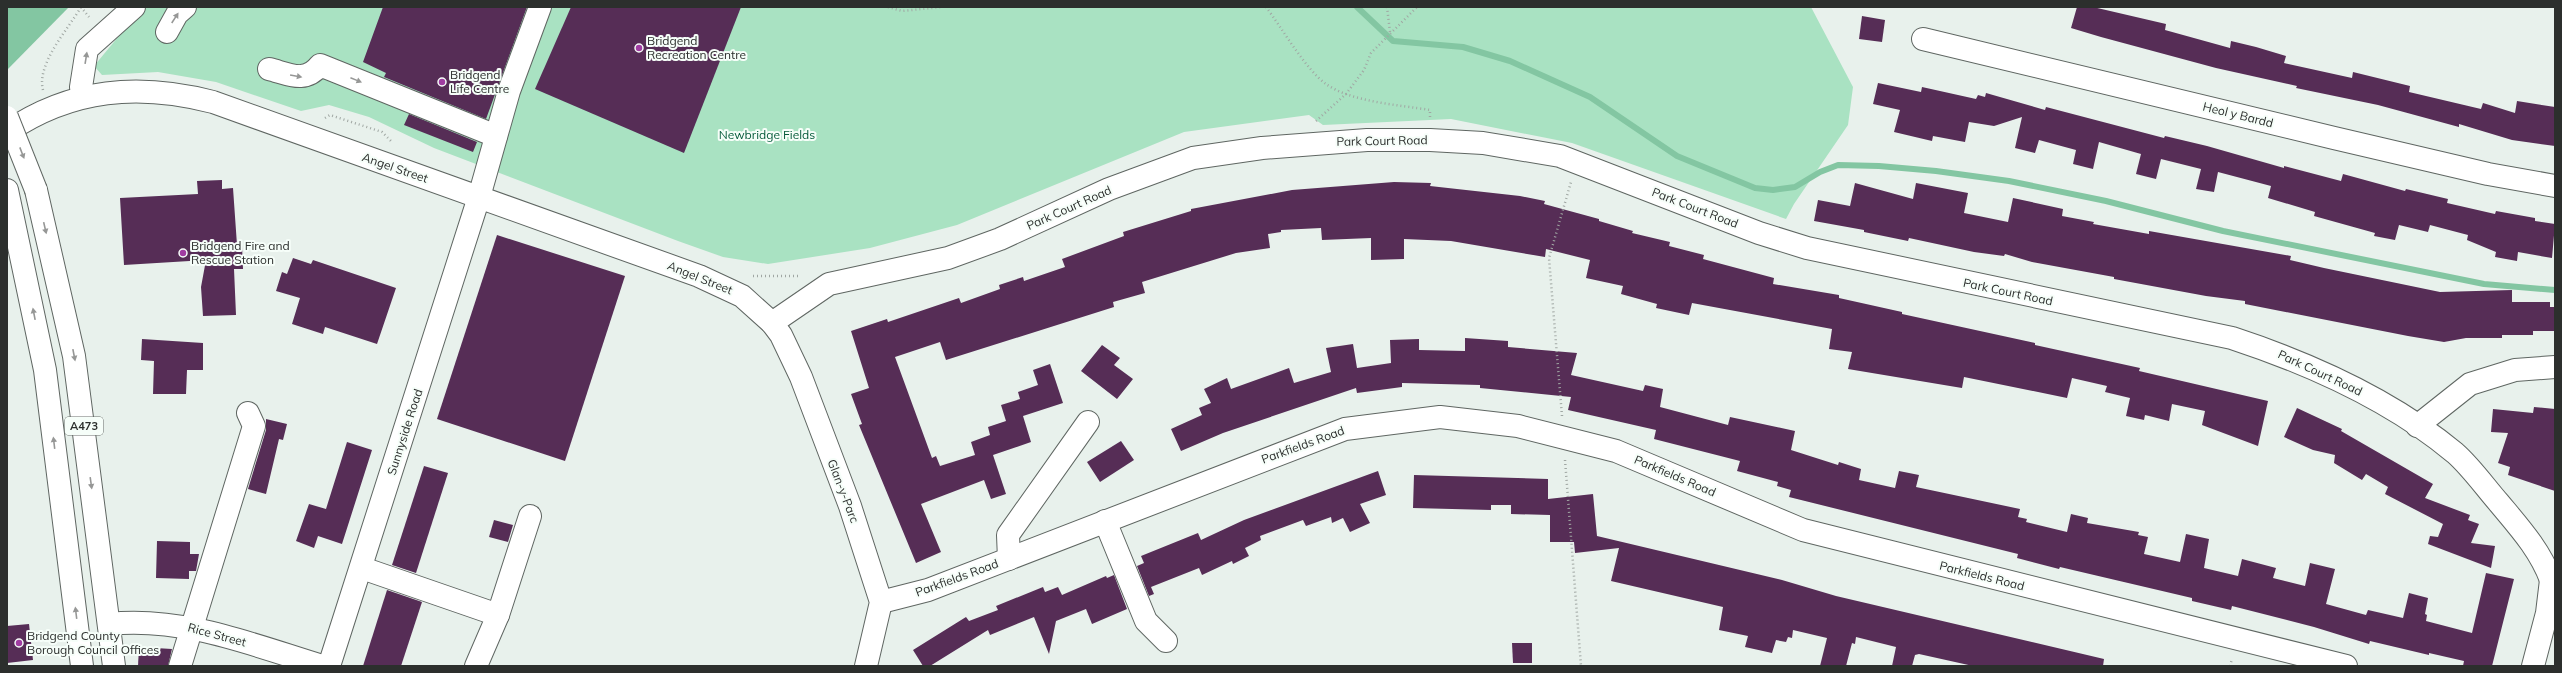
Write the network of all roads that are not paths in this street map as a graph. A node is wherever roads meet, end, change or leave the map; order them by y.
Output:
1 (134, 7) edge
2 (185, 7) edge
3 (540, 7) edge
4 (167, 32) dead end
5 (1923, 39) dead end
6 (269, 69) dead end
7 (83, 97) junction
8 (7, 118) edge
9 (7, 132) edge
10 (496, 136) junction
11 (2555, 186) edge
12 (9, 195) edge
13 (479, 197) junction
14 (772, 323) junction
15 (2555, 367) edge
16 (248, 413) dead end
17 (1088, 422) dead end
18 (2417, 426) junction
19 (530, 516) dead end
20 (1105, 522) junction
21 (1009, 559) junction
22 (362, 568) junction
23 (2553, 581) edge
24 (880, 602) junction
25 (498, 615) junction
26 (109, 624) junction
27 (192, 628) junction
28 (1166, 641) dead end
29 (82, 666) edge
30 (114, 666) edge
31 (180, 666) edge
32 (322, 666) edge
33 (329, 666) edge
34 (476, 666) edge
35 (866, 666) edge
36 (2346, 666) edge
37 (2533, 666) edge

7 -> 1 street
4 -> 2 street
3 - 10 street, Sunnyside Road
5 - 11 street, Heol y Bardd
6 -> 10 street
7 - 9 street, Angel Street
7 - 13 street, Angel Street
8 -> 26 street, A473, bridge
10 - 13 street, Sunnyside Road
29 -> 12 street, A473
13 - 14 street, Angel Street
13 - 22 street, Sunnyside Road
14 - 18 street, Park Court Road
14 - 24 street, Glan-y-Parc
15 - 18 street
16 - 27 street
17 - 21 street, Parkfields Road
18 - 23 street, Park Court Road
19 - 25 street
20 - 21 street, Parkfields Road
20 - 28 street
20 - 36 street, Parkfields Road
21 - 24 street, Parkfields Road
22 - 25 street
22 - 33 street, Sunnyside Road
23 - 37 street
24 - 35 street, Glan-y-Parc
25 - 34 street
26 - 27 street, Rice Street
26 - 30 street, A473
27 - 31 street
27 - 32 street, Rice Street

